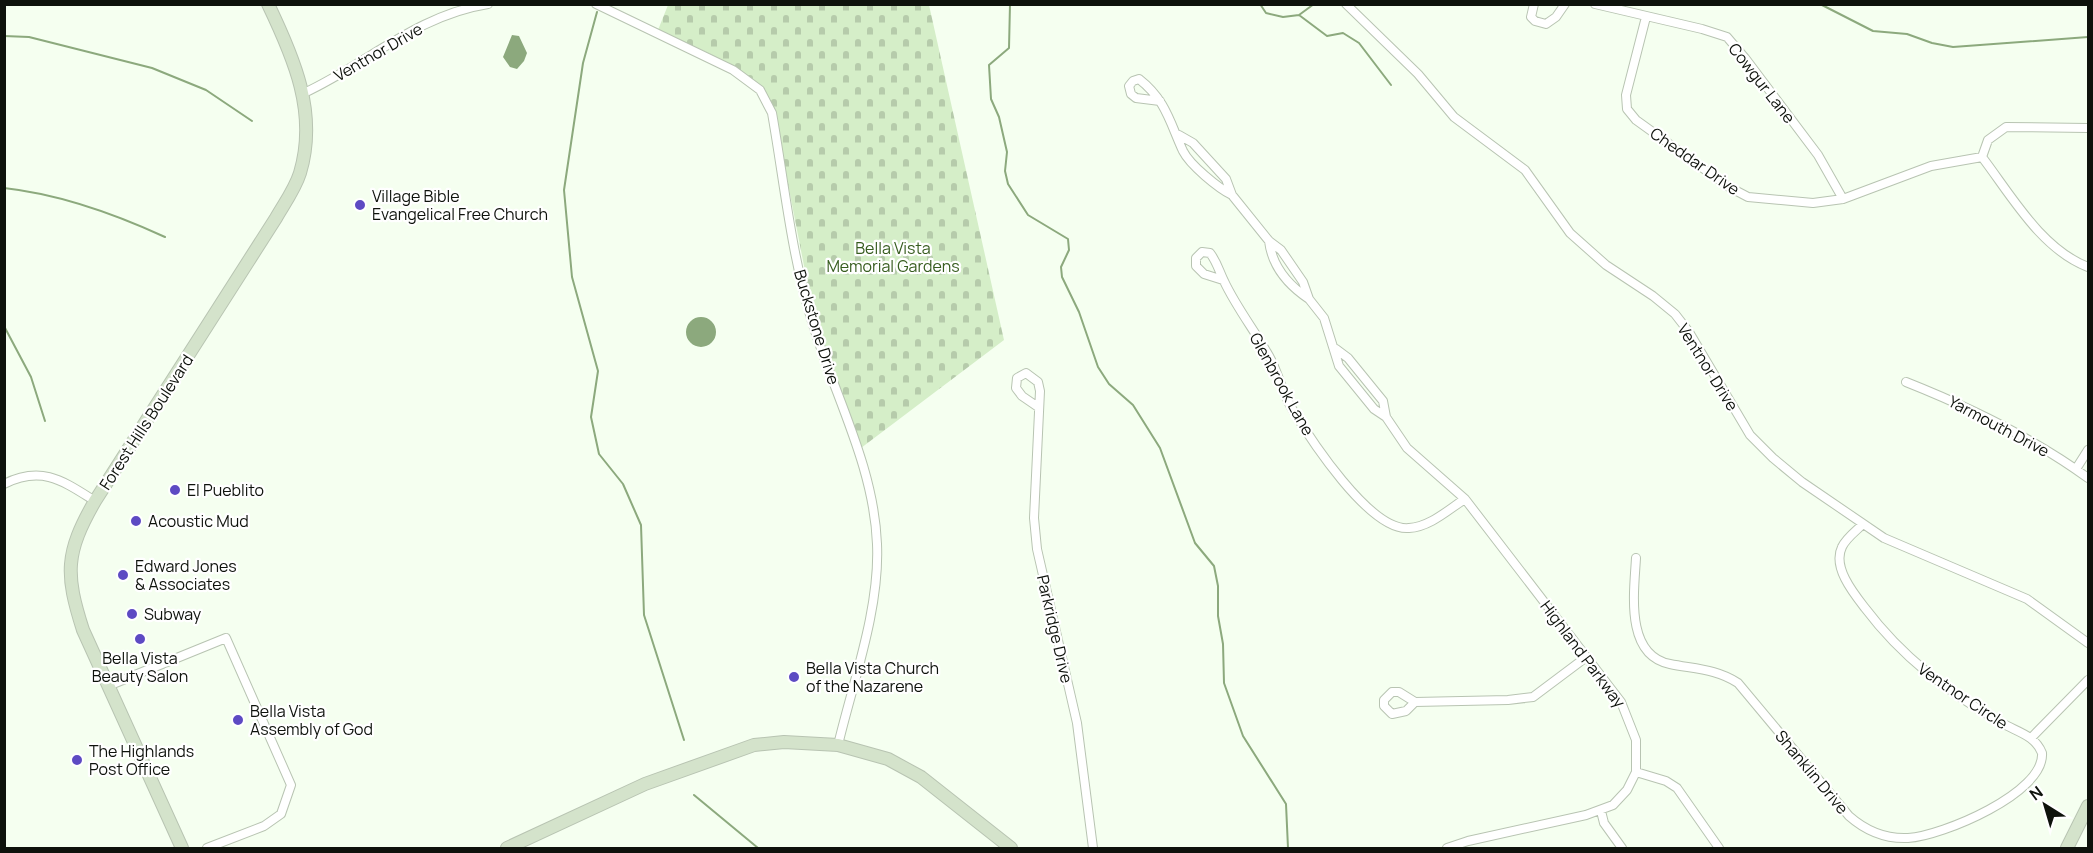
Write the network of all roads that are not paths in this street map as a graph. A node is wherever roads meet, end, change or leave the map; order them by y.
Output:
1 (268, 4) edge
2 (488, 4) edge
3 (596, 4) edge
4 (1346, 4) edge
5 (1534, 4) edge
6 (1565, 4) edge
7 (1595, 4) edge
8 (1646, 17) junction
9 (304, 93) junction
10 (1160, 101) dead end
11 (2088, 128) edge
12 (1982, 157) junction
13 (1843, 199) junction
14 (2088, 267) edge
15 (1223, 280) dead end
16 (1906, 382) dead end
17 (1038, 407) dead end
18 (2088, 450) edge
19 (2076, 469) junction
20 (2088, 478) edge
21 (4, 484) edge
22 (1465, 499) junction
23 (95, 501) junction
24 (1863, 524) junction
25 (1636, 558) dead end
26 (2088, 643) edge
27 (1585, 658) junction
28 (2088, 680) edge
29 (108, 686) junction
30 (1416, 702) dead end
31 (2032, 737) junction
32 (838, 745) junction
33 (1636, 772) junction
34 (2088, 806) edge
35 (1601, 811) junction
36 (511, 848) edge
37 (182, 849) edge
38 (207, 849) edge
39 (1011, 849) edge
40 (1094, 849) edge
41 (1447, 849) edge
42 (1622, 849) edge
43 (1719, 849) edge
44 (2067, 849) edge

1 - 9 main road, Forest Hills Boulevard
2 - 9 street, Ventnor Drive
3 - 32 street, Buckstone Drive
4 - 24 street, Ventnor Drive
5 - 6 street
7 - 8 street
8 - 13 street, Cowgur Lane
8 - 13 street, Cheddar Drive
9 - 23 main road, Forest Hills Boulevard
10 - 22 street, Highland Parkway
11 - 12 street
12 - 13 street, Cheddar Drive
12 - 14 street
15 - 22 street, Glenbrook Lane
16 - 19 street, Yarmouth Drive
17 - 40 street, Parkridge Drive
18 - 19 street
19 - 20 street, Yarmouth Drive
21 - 23 street
22 - 27 street, Highland Parkway
23 - 29 main road, Forest Hills Boulevard
24 - 26 street, Ventnor Drive
24 - 31 street, Ventnor Circle
25 - 31 street, Shanklin Drive
27 - 30 street
27 - 33 street, Highland Parkway
28 - 31 street
29 - 37 main road, Forest Hills Boulevard
29 - 38 street
32 - 36 main road
32 - 39 main road
33 - 35 street
33 - 43 street
34 - 44 main road
35 - 41 street
35 - 42 street

